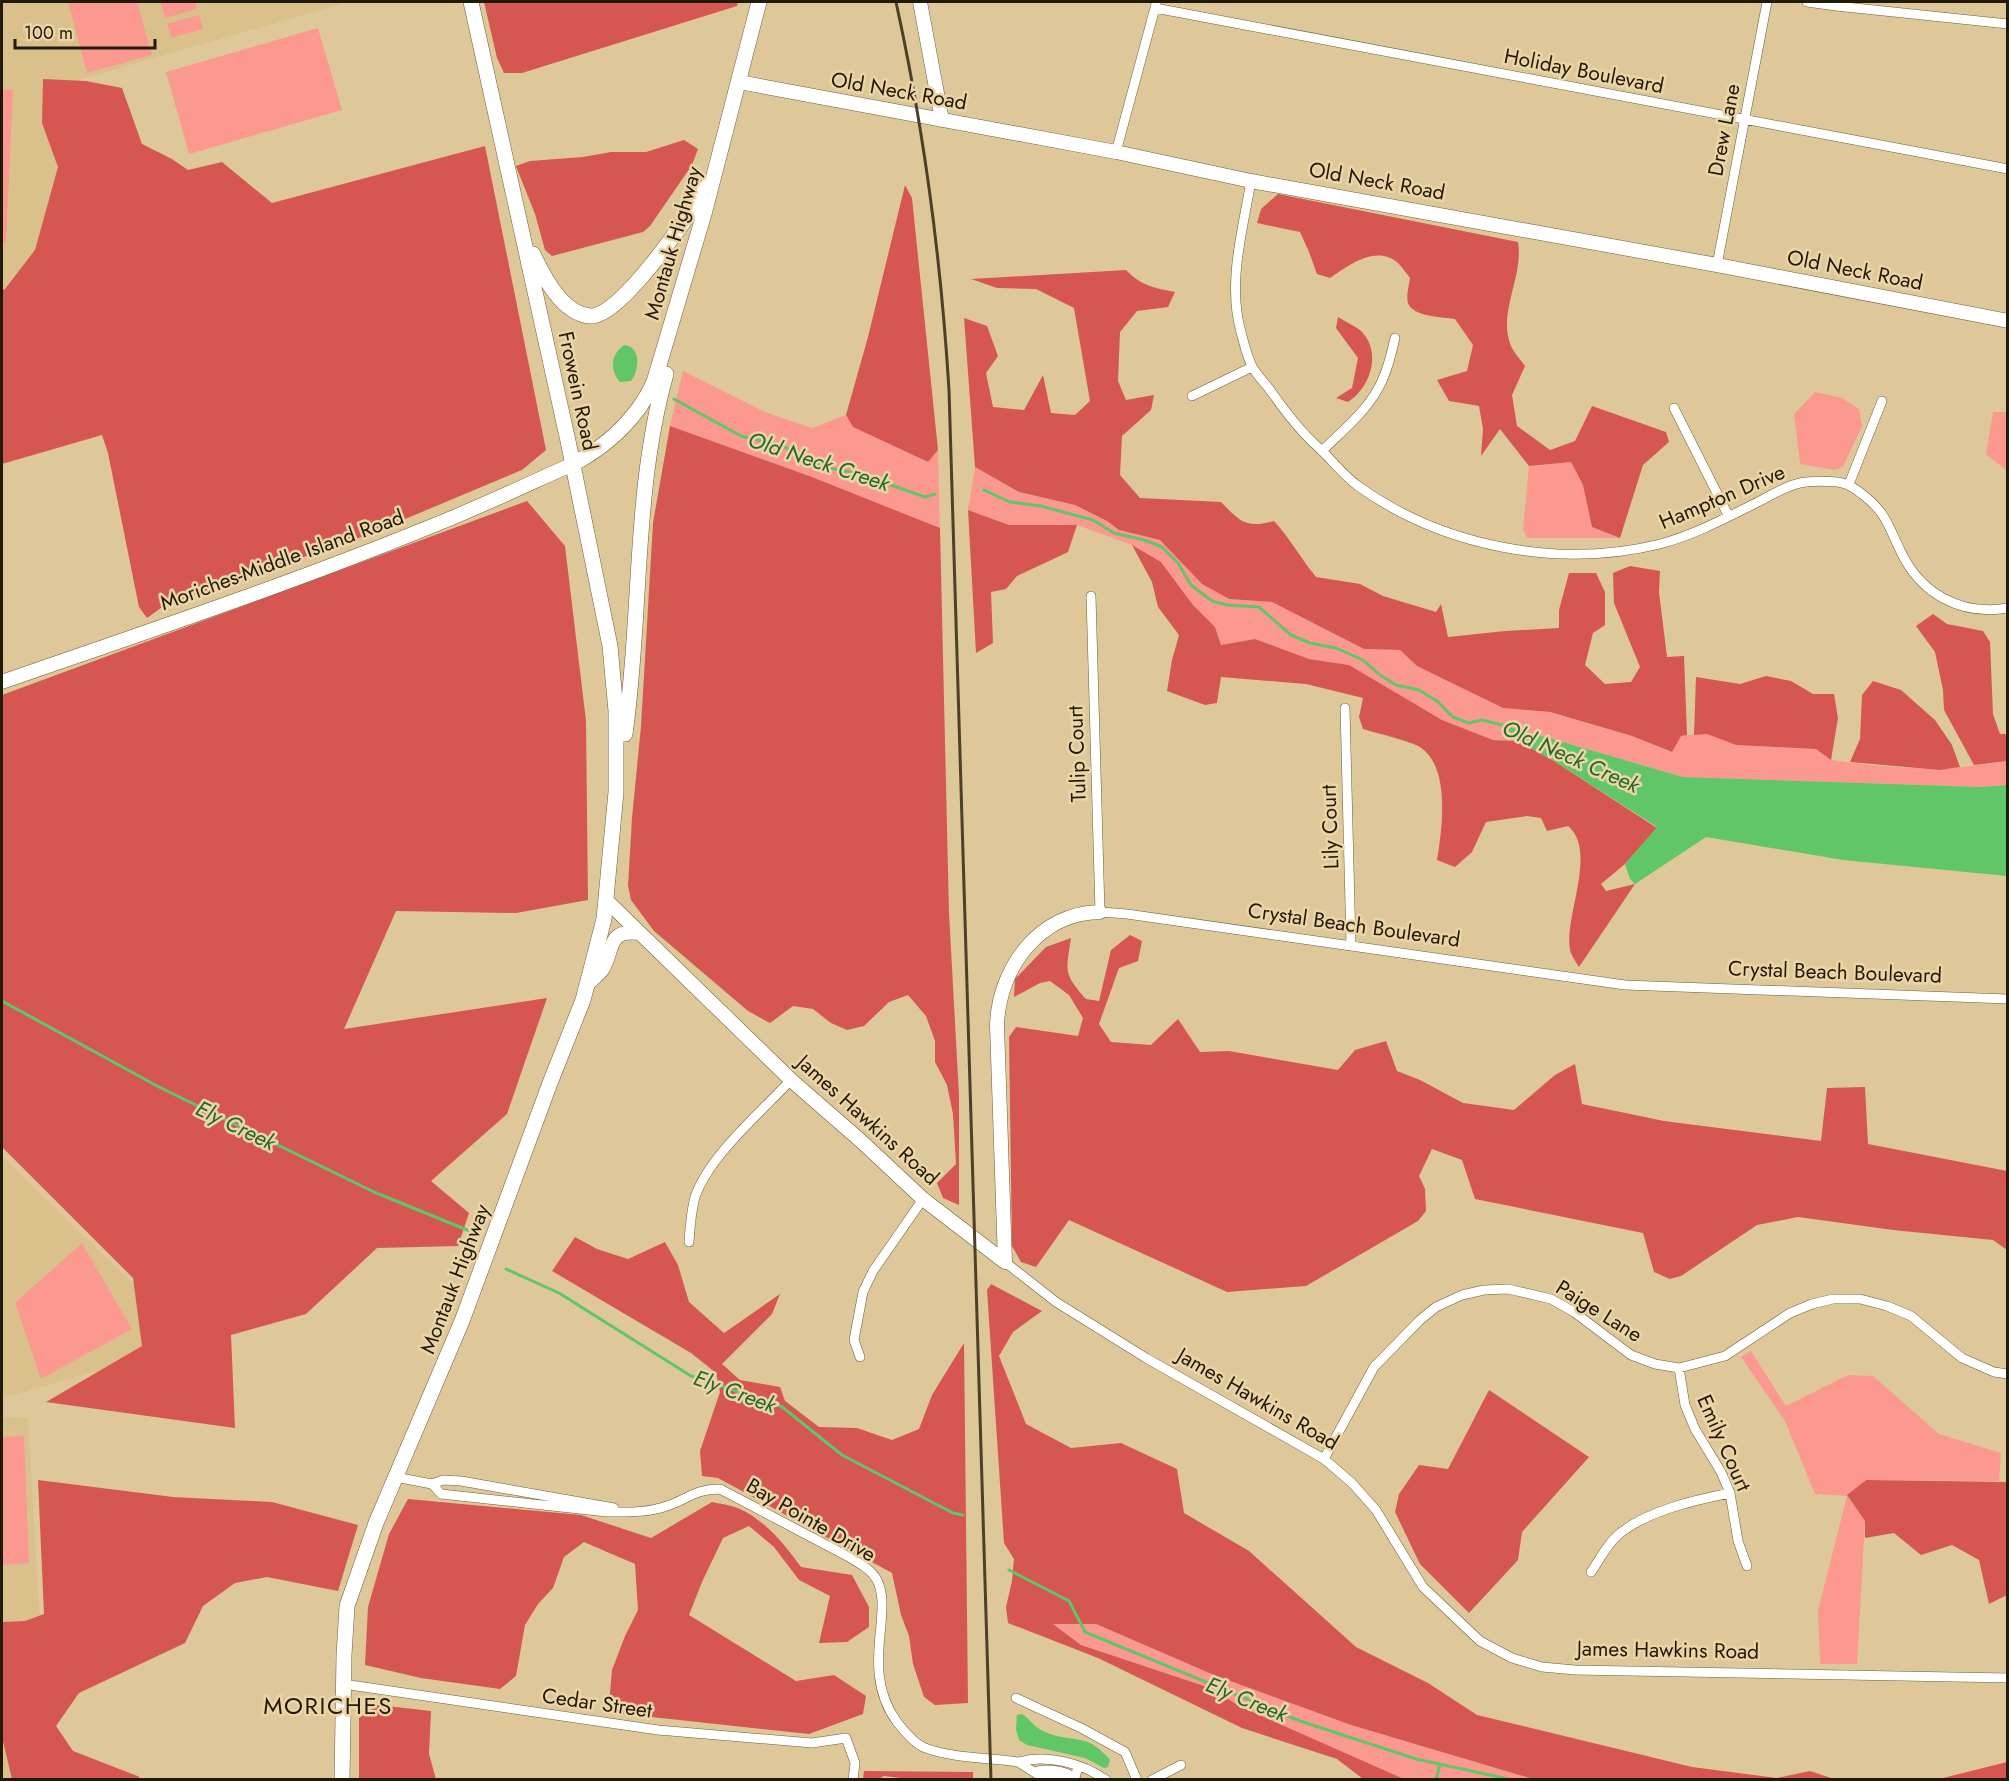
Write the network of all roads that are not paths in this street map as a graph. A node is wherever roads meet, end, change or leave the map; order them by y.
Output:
1 (471, 2) edge
2 (759, 2) edge
3 (920, 2) edge
4 (1767, 2) edge
5 (1807, 2) edge
6 (1156, 4) edge
7 (2007, 24) edge
8 (739, 82) junction
9 (942, 120) junction
10 (1744, 120) junction
11 (1116, 152) junction
12 (2007, 169) edge
13 (716, 173) junction
14 (1251, 181) junction
15 (522, 232) junction
16 (1717, 265) junction
17 (680, 297) junction
18 (2007, 321) edge
19 (1395, 338) dead end
20 (1252, 367) junction
21 (1192, 396) dead end
22 (1882, 400) dead end
23 (1674, 408) dead end
24 (1322, 451) junction
25 (573, 464) junction
26 (1849, 484) junction
27 (1728, 515) junction
28 (1091, 596) dead end
29 (2007, 608) edge
30 (2, 682) edge
31 (1345, 708) dead end
32 (616, 792) junction
33 (607, 901) junction
34 (1100, 912) junction
35 (639, 933) junction
36 (1352, 945) junction
37 (588, 984) junction
38 (2007, 999) edge
39 (791, 1080) junction
40 (923, 1199) junction
41 (689, 1242) dead end
42 (1005, 1262) junction
43 (860, 1357) dead end
44 (1679, 1368) junction
45 (2007, 1374) edge
46 (1324, 1459) junction
47 (395, 1477) junction
48 (432, 1484) junction
49 (1730, 1493) junction
50 (630, 1512) junction
51 (1747, 1566) dead end
52 (1591, 1572) dead end
53 (2007, 1678) edge
54 (343, 1684) junction
55 (1016, 1698) dead end
56 (1018, 1762) junction
57 (1181, 1765) dead end
58 (1078, 1766) junction
59 (342, 1779) edge
60 (853, 1779) edge
61 (1073, 1779) edge
62 (1106, 1779) edge
63 (1137, 1779) edge
64 (1152, 1779) edge

1 - 15 main road, Frowein Road
2 - 8 main road, Montauk Highway
3 - 9 street
4 - 10 street, Drew Lane
5 - 7 street
6 - 10 street, Holiday Boulevard
6 - 11 street
8 - 9 street, Old Neck Road
8 - 13 main road, Montauk Highway
9 - 11 street, Old Neck Road
10 - 12 street, Holiday Boulevard
10 - 16 street, Drew Lane
11 - 14 street, Old Neck Road
13 - 15 main road
13 - 17 main road, Montauk Highway
14 - 16 street, Old Neck Road
14 - 20 street, Hampton Drive
15 - 25 main road, Frowein Road
16 - 18 street, Old Neck Road
17 - 25 main road, Montauk Highway
17 - 32 main road
19 - 24 street
20 - 21 street
20 - 24 street, Hampton Drive
22 - 26 street
23 - 27 street
24 - 27 street, Hampton Drive
25 - 30 street, Moriches-Middle Island Road
25 - 32 main road, Frowein Road
26 - 27 street, Hampton Drive
26 - 29 street
28 - 34 street, Tulip Court
31 - 36 street, Lily Court
32 - 33 main road, Montauk Highway
33 - 35 street, James Hawkins Road
33 - 37 main road, Montauk Highway
34 - 36 street, Crystal Beach Boulevard
34 - 42 street, Crystal Beach Boulevard
35 - 37 street
35 - 39 street, James Hawkins Road
36 - 38 street, Crystal Beach Boulevard
37 - 47 main road, Montauk Highway
39 - 40 street, James Hawkins Road
39 - 41 street
40 - 42 street, James Hawkins Road
40 - 43 street
42 - 46 street, James Hawkins Road
44 - 45 street, Paige Lane
44 - 46 street, Paige Lane
44 - 49 street, Emily Court
46 - 53 street, James Hawkins Road
47 - 48 street, Bay Pointe Drive
47 - 54 main road, Montauk Highway
48 - 50 street, Bay Pointe Drive
48 - 50 street, Bay Pointe Drive
49 - 51 street, Emily Court
49 - 52 street
50 - 56 street, Bay Pointe Drive
54 - 59 main road, Montauk Highway
54 - 60 street, Cedar Street
55 - 63 street
56 - 58 street, Bay Pointe Drive
56 - 61 street, Bay Pointe Drive
57 - 64 street
58 - 61 street
58 - 62 street, Bay Pointe Drive

